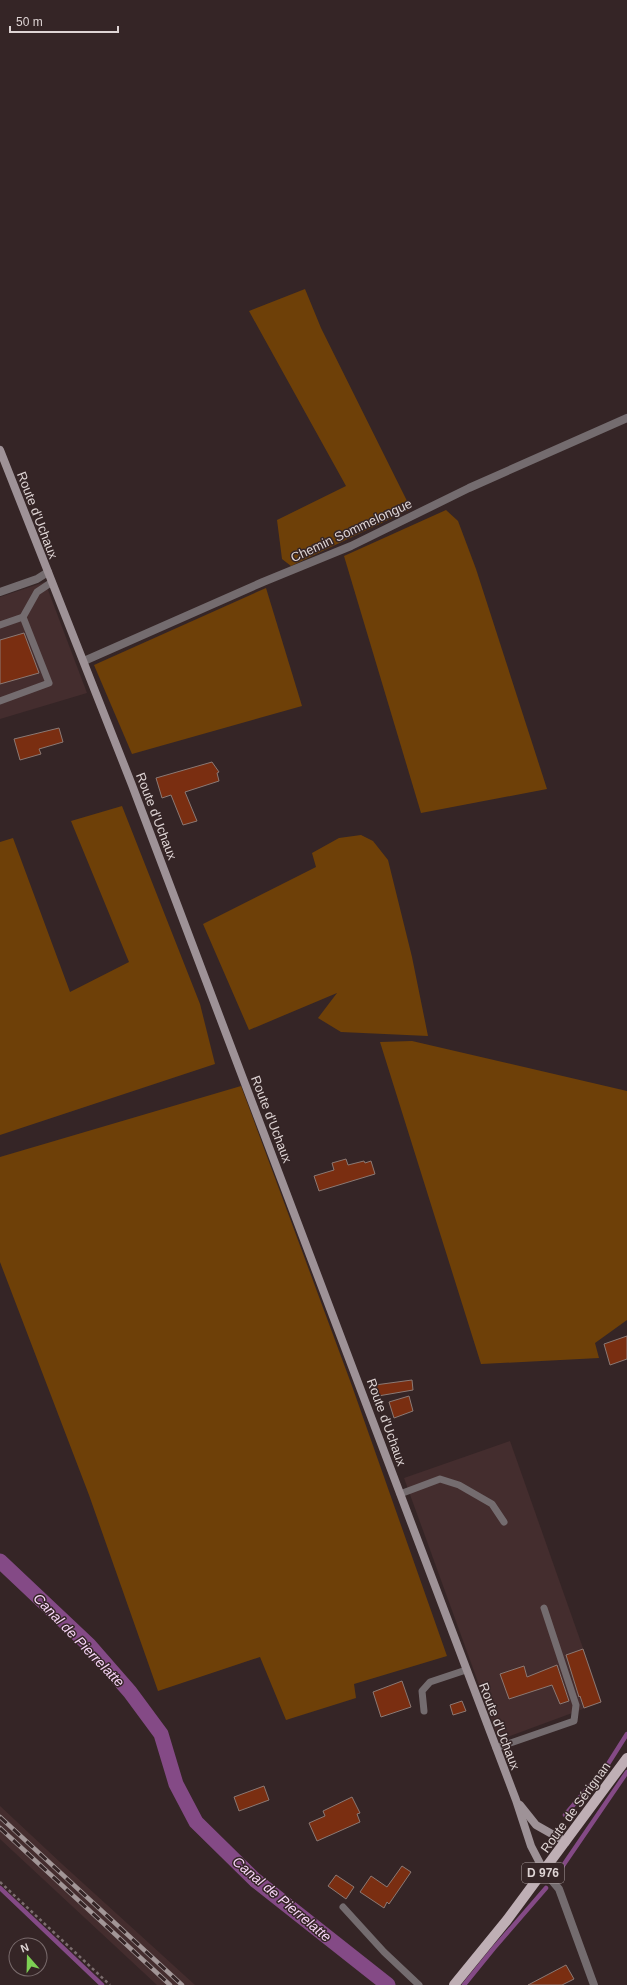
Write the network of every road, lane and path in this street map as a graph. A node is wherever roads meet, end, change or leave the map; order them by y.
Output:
1 (627, 418) edge
2 (0, 450) edge
3 (48, 572) junction
4 (52, 582) junction
5 (0, 592) edge
6 (23, 617) junction
7 (0, 625) edge
8 (84, 661) junction
9 (0, 701) edge
10 (400, 1494) junction
11 (504, 1522) dead end
12 (544, 1608) dead end
13 (466, 1670) junction
14 (424, 1711) dead end
15 (496, 1748) junction
16 (627, 1758) edge
17 (516, 1800) junction
18 (566, 1842) junction
19 (544, 1871) junction
20 (0, 1882) edge
21 (343, 1907) dead end
22 (110, 1985) edge
23 (419, 1985) edge
24 (454, 1985) edge
25 (594, 1985) edge

1 - 8 street, Chemin Sommelongue
2 - 3 main road, Route d'Uchaux
3 - 4 main road, Route d'Uchaux
3 - 5 street
4 - 6 lane
4 - 8 main road, Route d'Uchaux
6 - 7 lane
6 - 9 lane
8 - 10 main road, Route d'Uchaux
10 - 11 lane
10 - 13 main road, Route d'Uchaux
12 - 15 lane
13 - 14 lane
13 - 15 main road, Route d'Uchaux
15 - 17 main road, Route d'Uchaux
16 - 18 main road, Route de Sérignan / D 976
17 - 18 main road, Route d'Uchaux
17 - 19 main road, Route d'Uchaux
18 - 19 main road, Route de Sérignan / D 976
19 - 24 main road, Route de Sérignan / D 976
19 - 25 street
20 - 22 path
21 - 23 lane

